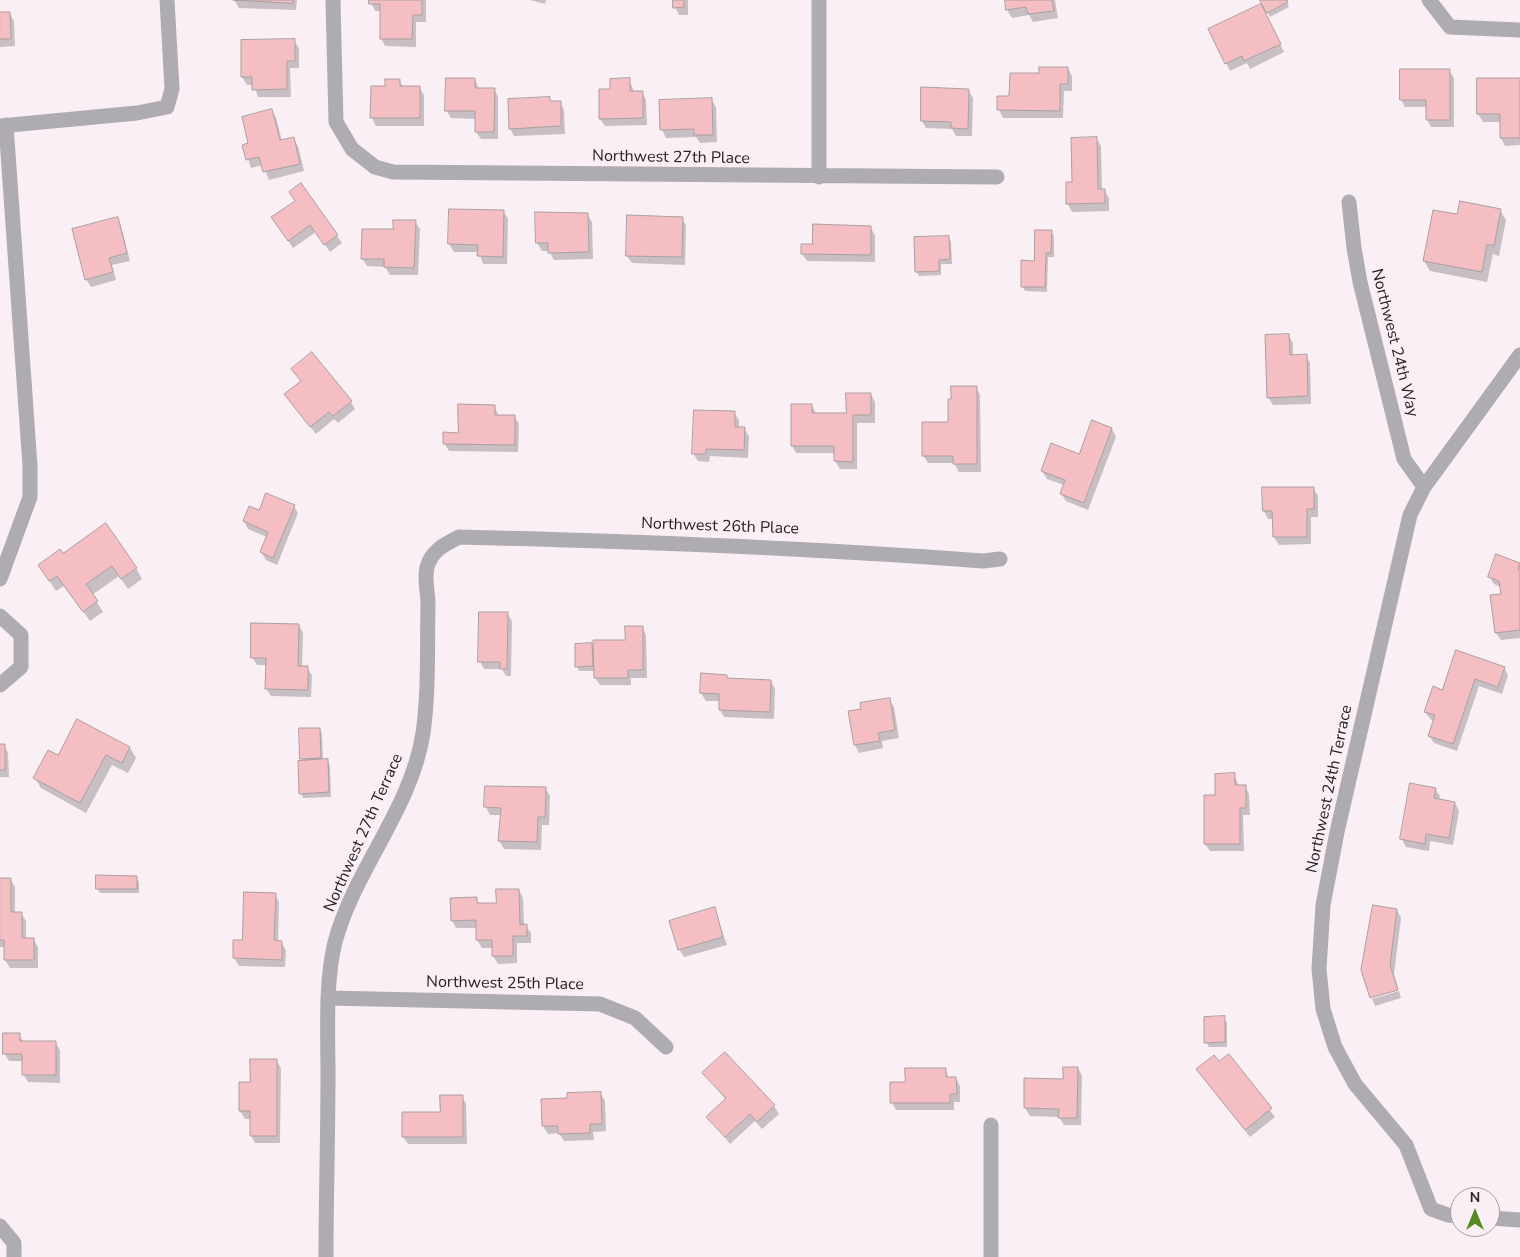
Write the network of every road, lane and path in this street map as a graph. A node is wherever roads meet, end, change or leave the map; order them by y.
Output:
1 (167, 0) edge
2 (333, 0) edge
3 (819, 0) edge
4 (1429, 0) edge
5 (1520, 30) edge
6 (3, 126) edge
7 (819, 177) junction
8 (997, 177) dead end
9 (1350, 202) dead end
10 (1520, 356) edge
11 (1424, 487) junction
12 (440, 546) joint
13 (1000, 559) dead end
14 (0, 579) edge
15 (0, 616) edge
16 (0, 685) edge
17 (328, 998) junction
18 (666, 1047) dead end
19 (991, 1124) dead end
20 (1450, 1215) edge
21 (1500, 1219) edge
22 (1520, 1220) edge
23 (0, 1226) edge
24 (14, 1257) edge
25 (326, 1257) edge
26 (992, 1257) edge

1 - 6 street
2 - 7 street, Northwest 27th Place
3 - 7 street
4 - 5 street
6 - 14 street
7 - 8 street, Northwest 27th Place
9 - 11 street, Northwest 24th Way
10 - 11 street, Northwest 24th Terrace
11 - 20 street, Northwest 24th Terrace
12 - 13 street, Northwest 26th Place
12 - 17 street, Northwest 27th Terrace
15 - 16 street
17 - 18 street, Northwest 25th Place
17 - 25 street, Northwest 27th Terrace
19 - 26 street
21 - 22 street
23 - 24 street

